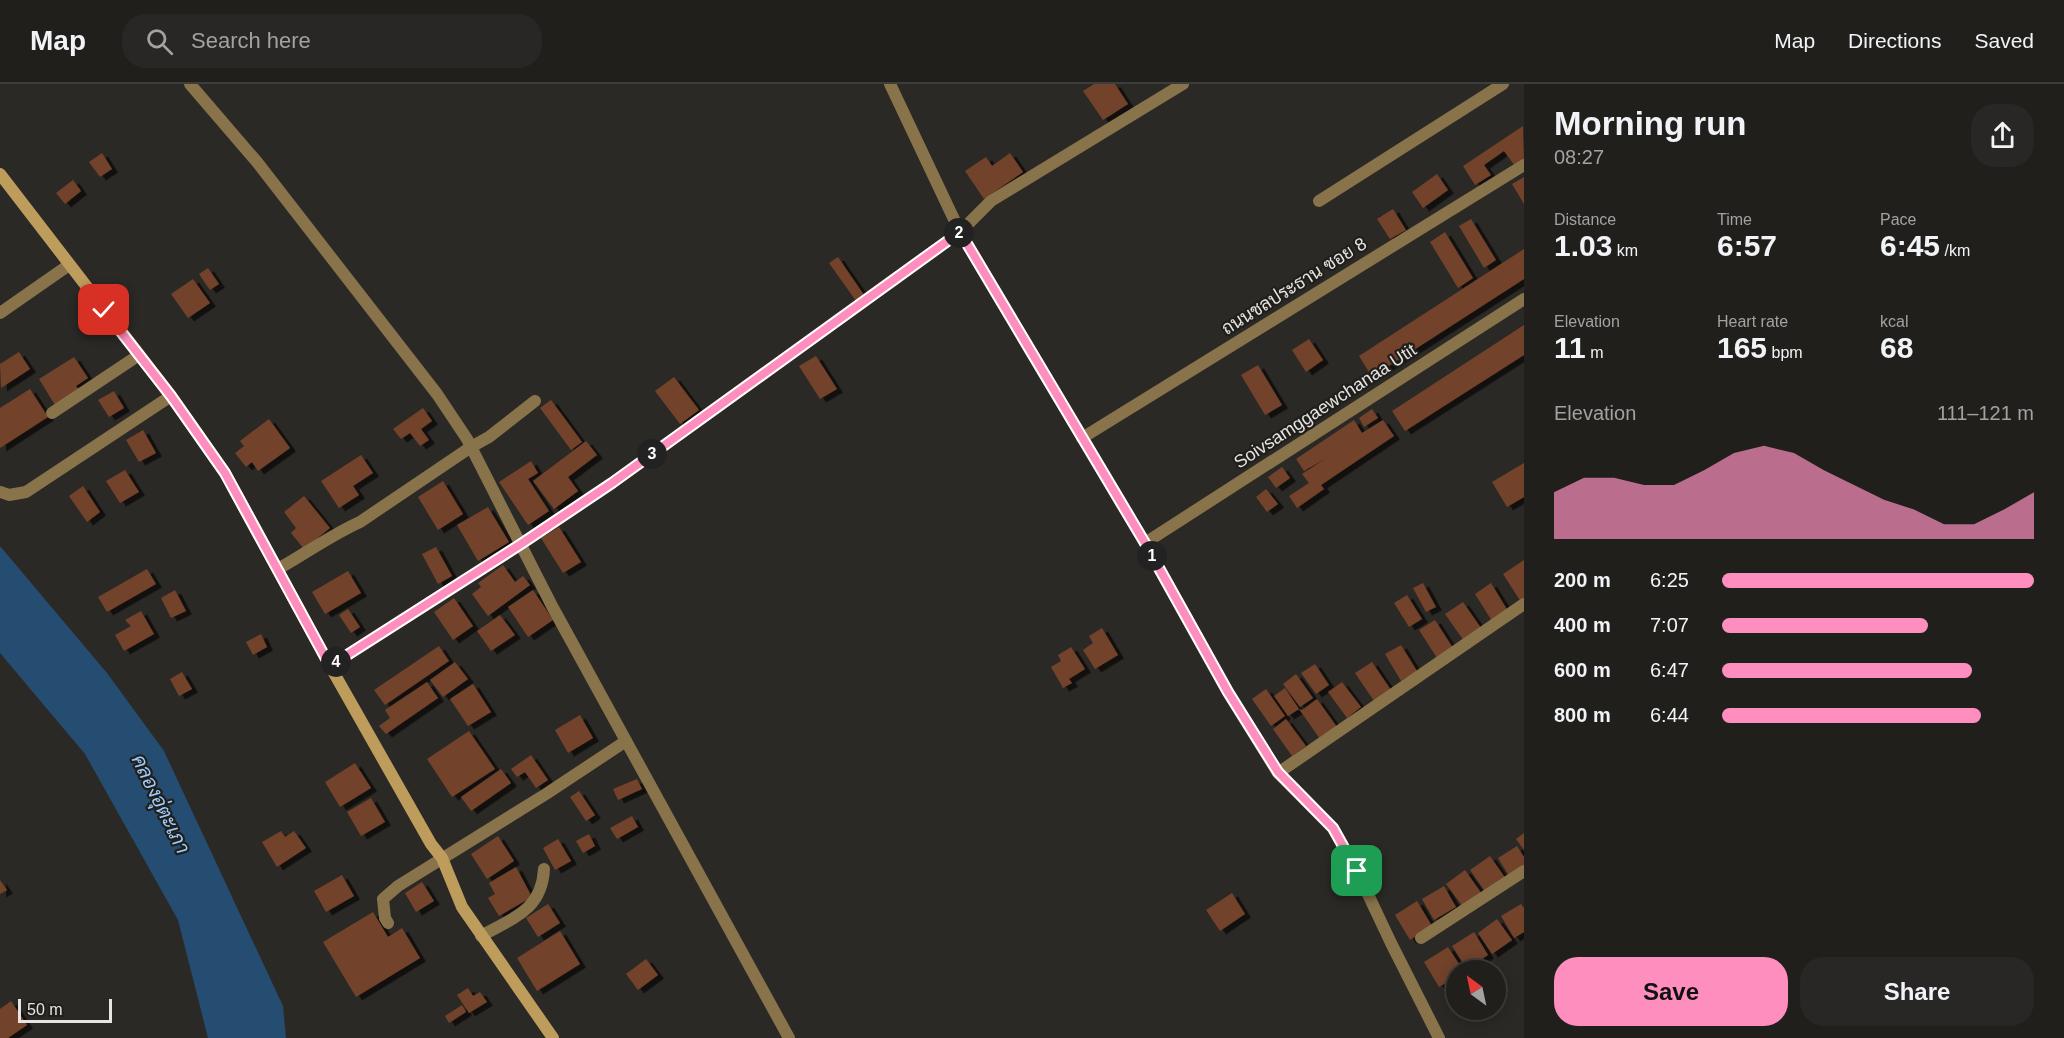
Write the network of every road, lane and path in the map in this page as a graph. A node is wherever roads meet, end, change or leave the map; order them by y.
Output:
1 (190, 84) edge
2 (890, 84) edge
3 (1183, 84) edge
4 (1503, 84) edge
5 (1524, 165) edge
6 (0, 174) edge
7 (1319, 201) dead end
8 (960, 232) junction
9 (69, 265) junction
10 (1524, 299) edge
11 (0, 313) edge
12 (139, 356) junction
13 (171, 396) junction
14 (535, 401) dead end
15 (52, 413) dead end
16 (1082, 438) junction
17 (471, 447) junction
18 (1, 492) edge
19 (1145, 543) junction
20 (521, 544) junction
21 (278, 569) junction
22 (1524, 604) edge
23 (330, 666) junction
24 (626, 741) junction
25 (1278, 772) junction
26 (442, 858) junction
27 (544, 869) dead end
28 (1524, 871) edge
29 (388, 922) dead end
30 (481, 936) junction
31 (1421, 938) dead end
32 (553, 1038) edge
33 (789, 1038) edge
34 (1440, 1038) edge

1 - 17 street
2 - 8 street
3 - 8 street
4 - 7 street
5 - 16 street, ถนนชลประธาน ซอย 8
6 - 9 street
8 - 16 street
8 - 20 street
9 - 11 street
9 - 12 street
10 - 19 street, Soivsamggaewchanaa Utit
12 - 13 street
12 - 15 street
13 - 18 street
13 - 21 street
14 - 17 street
16 - 19 street
17 - 20 street
17 - 21 street
19 - 25 street
20 - 23 street
20 - 24 street
21 - 23 street
22 - 25 street
23 - 26 street
24 - 26 street
24 - 33 street
25 - 34 street
26 - 29 street
26 - 30 street
27 - 30 street
28 - 31 street
30 - 32 street

